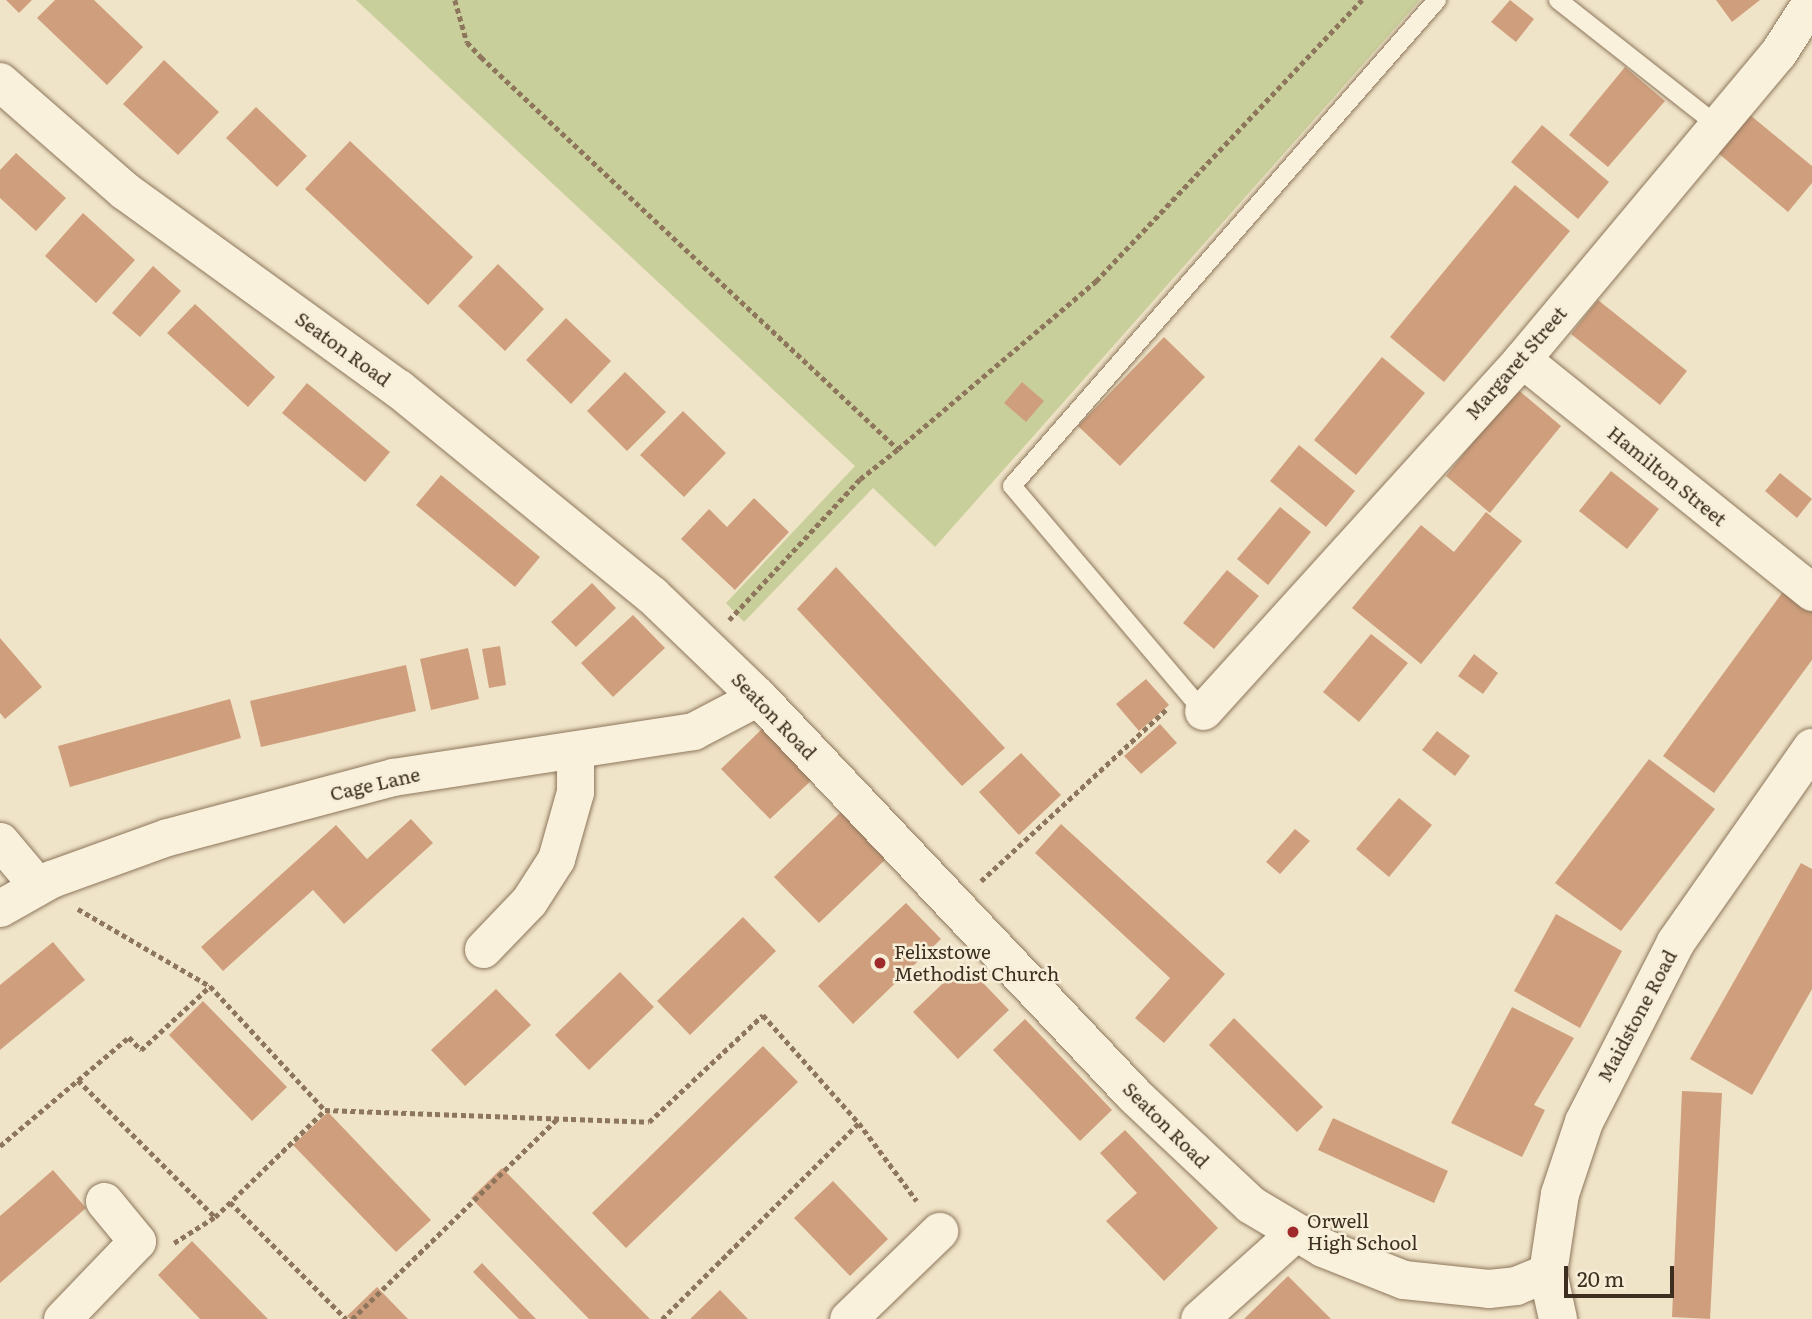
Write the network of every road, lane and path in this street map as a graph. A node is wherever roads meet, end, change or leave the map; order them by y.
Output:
1 (455, 0) edge
2 (1362, 0) edge
3 (1437, 0) edge
4 (1558, 0) edge
5 (1812, 0) edge
6 (0, 82) edge
7 (1717, 126) junction
8 (1522, 359) junction
9 (898, 449) junction
10 (1812, 592) edge
11 (704, 646) junction
12 (758, 697) junction
13 (1194, 702) junction
14 (1812, 748) edge
15 (575, 750) junction
16 (0, 841) edge
17 (37, 885) junction
18 (956, 904) junction
19 (0, 908) edge
20 (483, 949) dead end
21 (210, 986) junction
22 (78, 1080) junction
23 (325, 1110) junction
24 (557, 1119) junction
25 (859, 1124) junction
26 (0, 1146) edge
27 (104, 1201) dead end
28 (230, 1202) junction
29 (215, 1217) junction
30 (939, 1231) joint
31 (1295, 1233) junction
32 (126, 1253) junction
33 (1548, 1273) junction
34 (62, 1319) edge
35 (346, 1319) edge
36 (352, 1319) edge
37 (662, 1319) edge
38 (848, 1319) edge
39 (1199, 1319) edge
40 (1558, 1319) edge

1 - 9 path
2 - 9 path
3 - 13 lane
4 - 7 lane
5 - 7 street, Margaret Street
6 - 11 street, Seaton Road
7 - 8 street, Margaret Street
8 - 10 street, Hamilton Street
8 - 13 street, Margaret Street
9 - 11 path
11 - 12 street, Seaton Road
12 - 15 street, Cage Lane
12 - 18 street, Seaton Road
13 - 18 path
14 - 33 street, Maidstone Road
15 - 17 street, Cage Lane
15 - 20 street
16 - 17 street
17 - 19 street, Cage Lane
17 - 21 path
18 - 31 street, Seaton Road
21 - 22 path
21 - 23 path
22 - 26 path
22 - 29 path
23 - 24 path
23 - 28 path
24 - 25 path
24 - 36 path
25 - 30 path
25 - 37 path
27 - 32 street
28 - 29 path
28 - 35 path
29 - 32 path
30 - 38 street
31 - 33 street, Seaton Road
31 - 39 street
32 - 34 street
33 - 40 street, Maidstone Road

